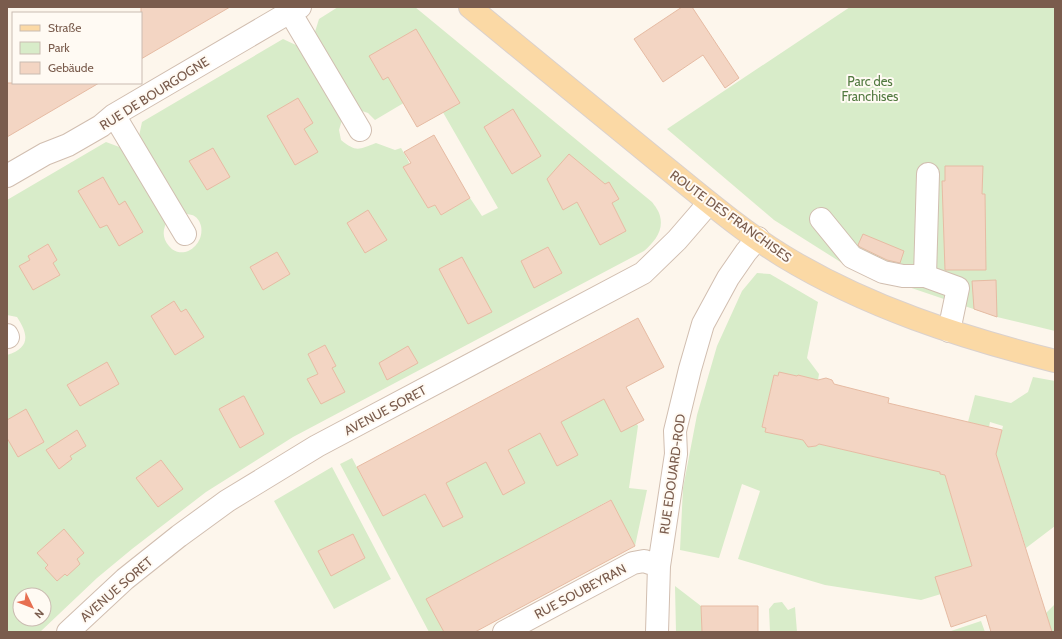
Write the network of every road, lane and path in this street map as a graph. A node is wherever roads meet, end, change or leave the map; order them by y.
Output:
1 (470, 7) edge
2 (295, 9) edge
3 (114, 115) junction
4 (360, 130) dead end
5 (928, 174) dead end
6 (7, 176) edge
7 (709, 203) junction
8 (821, 219) dead end
9 (185, 234) dead end
10 (758, 238) junction
11 (925, 276) junction
12 (949, 331) junction
13 (1055, 361) edge
14 (659, 566) junction
15 (68, 632) edge
16 (504, 632) edge
17 (657, 632) edge

1 - 7 main road, ROUTE DES FRANCHISES
2 - 3 street, RUE DE BOURGOGNE
2 - 4 street
3 - 6 street, RUE DE BOURGOGNE
3 - 9 street
5 - 11 street
7 - 10 main road, ROUTE DES FRANCHISES
7 - 15 street, AVENUE SORET
8 - 11 street
10 - 12 main road, ROUTE DES FRANCHISES
10 - 14 street, RUE EDOUARD-ROD
11 - 12 street
12 - 13 main road, ROUTE DES FRANCHISES
14 - 16 street, RUE SOUBEYRAN
14 - 17 street, RUE EDOUARD-ROD

